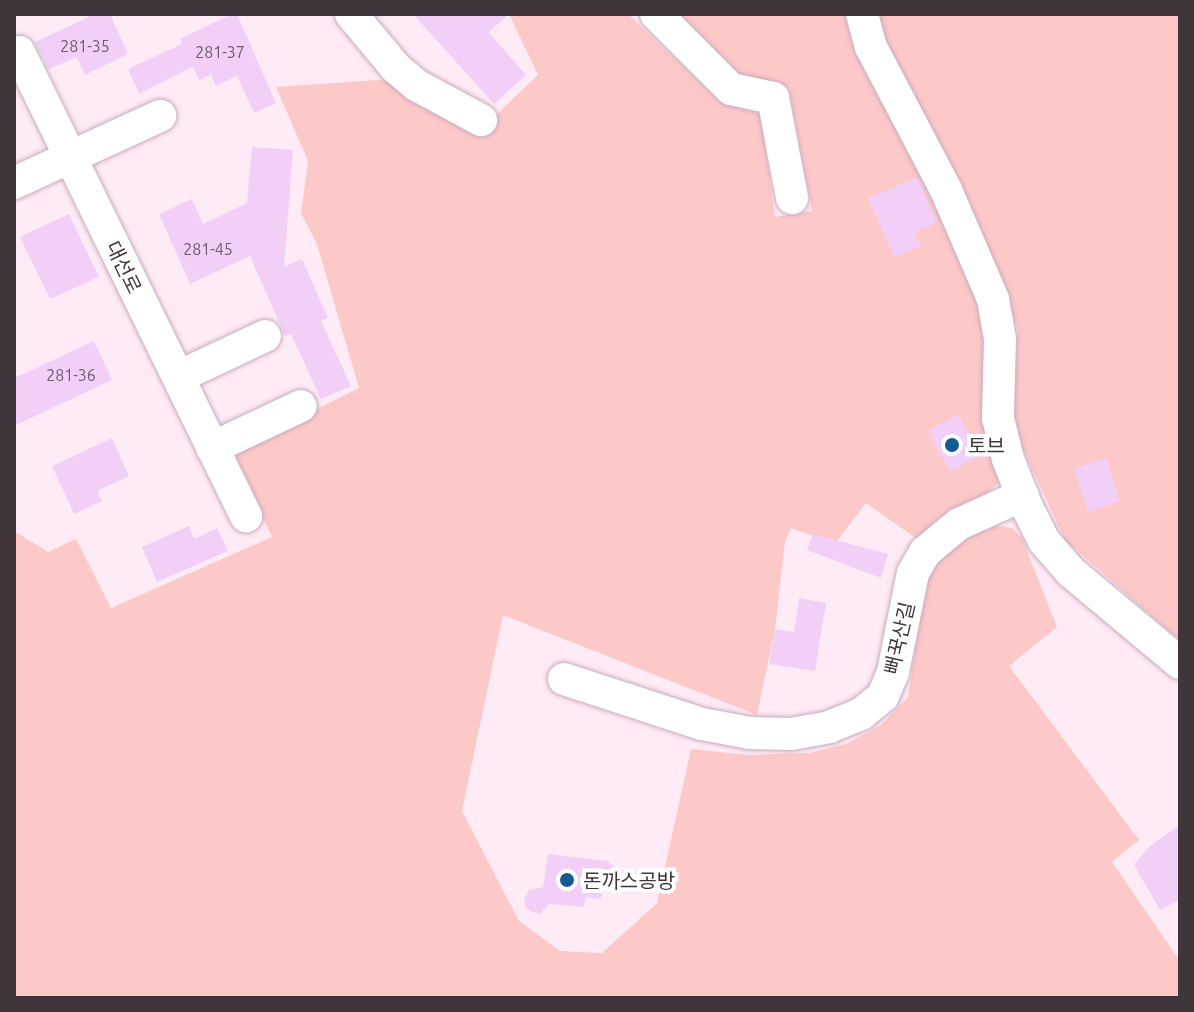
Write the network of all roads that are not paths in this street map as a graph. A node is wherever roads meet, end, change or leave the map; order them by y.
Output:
1 (351, 14) edge
2 (656, 14) edge
3 (862, 14) edge
4 (19, 52) dead end
5 (160, 116) dead end
6 (481, 120) dead end
7 (70, 157) junction
8 (14, 183) edge
9 (792, 198) dead end
10 (265, 336) dead end
11 (178, 377) junction
12 (301, 406) dead end
13 (212, 448) junction
14 (1023, 495) junction
15 (246, 516) dead end
16 (1180, 663) edge
17 (564, 679) dead end

1 - 6 street
2 - 9 street
3 - 14 street
4 - 7 street, 대선로
5 - 7 street
7 - 8 street
7 - 11 street, 대선로
10 - 11 street
11 - 13 street, 대선로
12 - 13 street
13 - 15 street, 대선로
14 - 16 street
14 - 17 street, 뻐꾹산길

